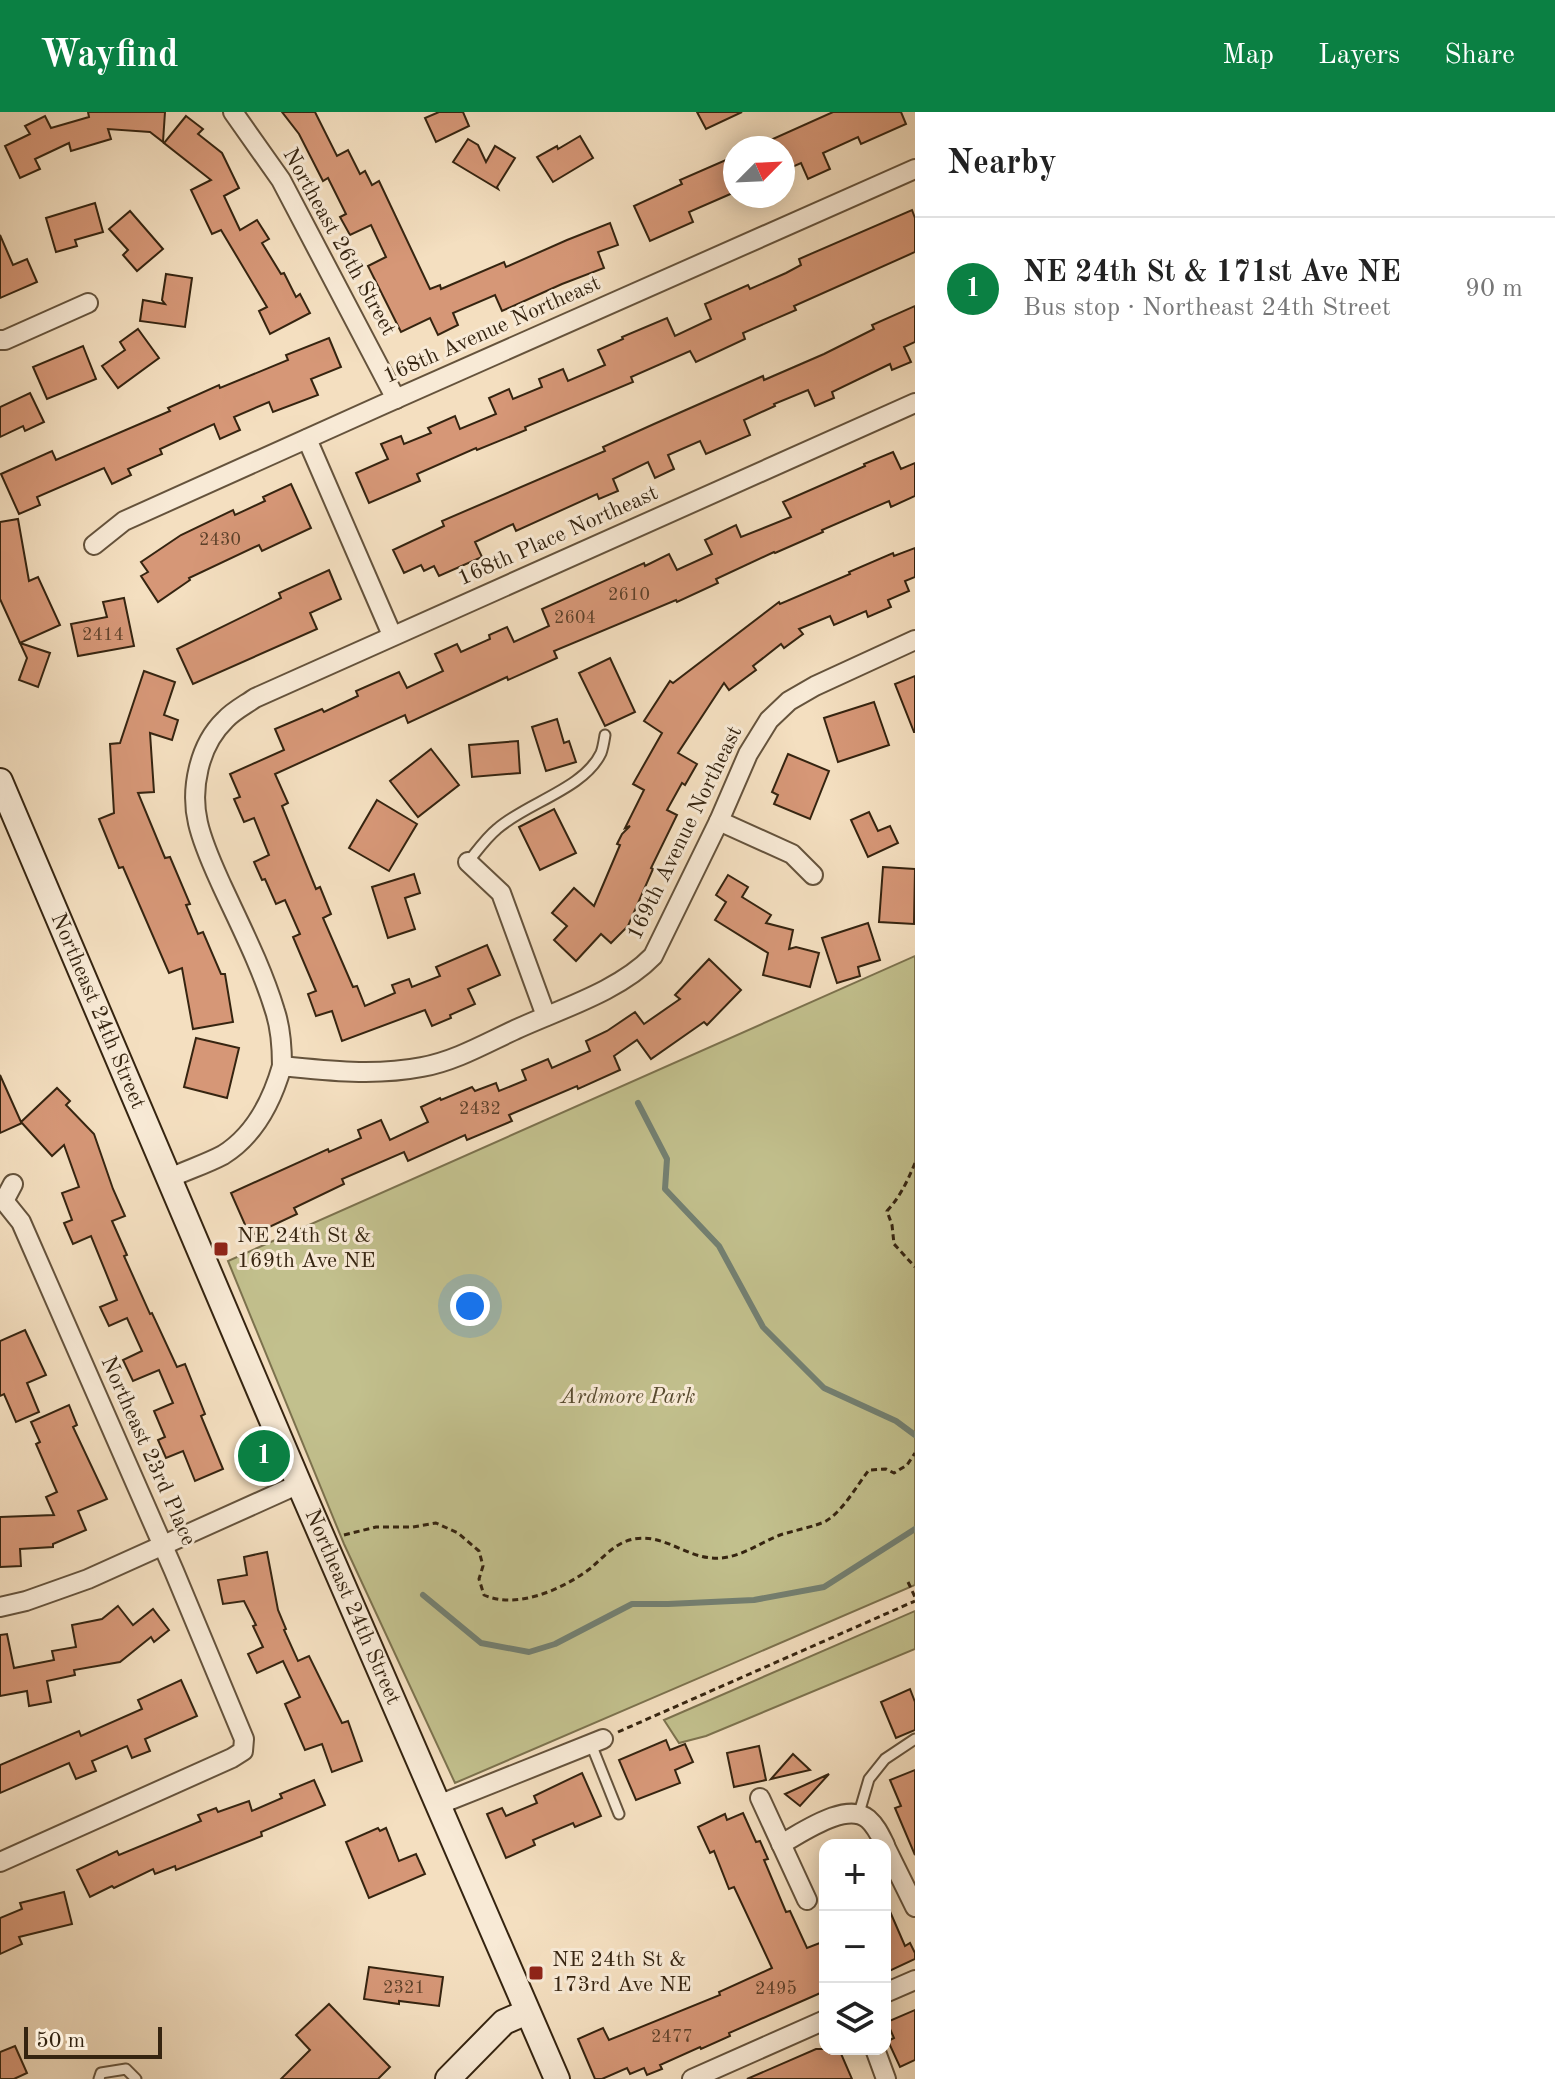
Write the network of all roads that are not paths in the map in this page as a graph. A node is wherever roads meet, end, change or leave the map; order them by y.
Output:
1 (233, 112) edge
2 (915, 169) edge
3 (88, 303) dead end
4 (0, 340) edge
5 (396, 399) junction
6 (915, 403) edge
7 (307, 439) junction
8 (94, 545) dead end
9 (392, 635) junction
10 (915, 640) edge
11 (605, 735) dead end
12 (0, 781) edge
13 (719, 821) junction
14 (468, 862) joint
15 (813, 875) dead end
16 (546, 1016) junction
17 (282, 1066) junction
18 (170, 1178) junction
19 (13, 1184) dead end
20 (2, 1201) edge
21 (299, 1484) junction
22 (162, 1545) junction
23 (0, 1607) edge
24 (915, 1739) edge
25 (597, 1741) joint
26 (760, 1798) dead end
27 (438, 1805) junction
28 (859, 1813) junction
29 (619, 1814) dead end
30 (882, 1839) edge
31 (781, 1844) junction
32 (891, 1857) edge
33 (0, 1862) edge
34 (807, 1900) dead end
35 (915, 1907) edge
36 (915, 1980) edge
37 (891, 1990) edge
38 (527, 2012) junction
39 (819, 2023) edge
40 (877, 2055) edge
41 (99, 2079) edge
42 (136, 2079) edge
43 (448, 2079) edge
44 (557, 2079) edge
45 (692, 2079) edge
46 (886, 2079) edge

1 - 5 street, Northeast 26th Street
2 - 5 street, 168th Avenue Northeast
3 - 4 street
5 - 7 street, 168th Avenue Northeast
6 - 9 street, 168th Place Northeast
7 - 8 street, 168th Avenue Northeast
7 - 9 street
9 - 17 street, 168th Place Northeast
10 - 13 street, 169th Avenue Northeast
11 - 14 lane
12 - 18 main road, Northeast 24th Street
13 - 15 street
13 - 16 street, 169th Avenue Northeast
14 - 16 street
16 - 17 street, 169th Avenue Northeast
17 - 18 street
18 - 21 main road, Northeast 24th Street
19 - 20 street
20 - 22 street, Northeast 23rd Place
21 - 22 street
21 - 27 main road, Northeast 24th Street
22 - 23 street
22 - 33 street, Northeast 23rd Place
24 - 28 lane
25 - 27 street
25 - 29 lane
26 - 31 street
27 - 38 main road, Northeast 24th Street
28 - 30 street
28 - 31 street
31 - 34 street
32 - 35 street
36 - 37 street
38 - 43 main road
38 - 44 main road, Northeast 24th Street
39 - 45 street
40 - 46 street
41 - 42 lane

